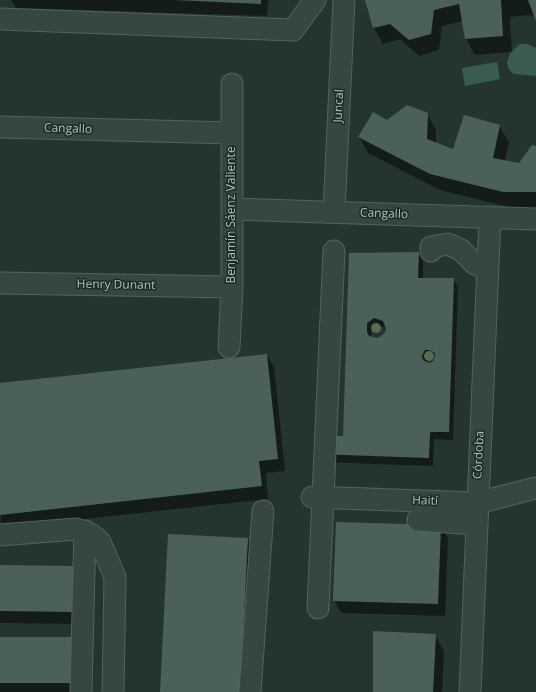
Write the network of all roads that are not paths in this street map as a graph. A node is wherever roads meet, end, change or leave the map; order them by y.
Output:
1 (315, 0) edge
2 (344, 0) edge
3 (0, 19) edge
4 (232, 84) dead end
5 (0, 127) edge
6 (232, 133) junction
7 (232, 209) junction
8 (334, 212) junction
9 (490, 218) junction
10 (536, 219) edge
11 (334, 251) dead end
12 (430, 251) dead end
13 (488, 269) junction
14 (0, 283) edge
15 (232, 287) junction
16 (229, 347) dead end
17 (536, 488) edge
18 (318, 497) junction
19 (477, 503) junction
20 (263, 511) dead end
21 (418, 520) dead end
22 (477, 524) junction
23 (85, 531) junction
24 (0, 535) edge
25 (83, 562) junction
26 (110, 562) junction
27 (318, 608) dead end
28 (81, 692) edge
29 (113, 692) edge
30 (250, 692) edge
31 (470, 692) edge

1 - 3 street
2 - 8 street, Juncal
4 - 6 street, Benjamín Sáenz Valiente
5 - 6 street, Cangallo
6 - 7 street, Benjamín Sáenz Valiente
7 - 8 street, Cangallo
7 - 15 street, Benjamín Sáenz Valiente
8 - 9 street, Cangallo
9 - 10 street, Cangallo
9 - 13 street, Córdoba
11 - 18 street
12 - 13 street
13 - 19 street, Córdoba
14 - 15 street, Henry Dunant
15 - 16 street, Benjamín Sáenz Valiente
17 - 19 street, Haití
18 - 19 street, Haití
18 - 27 street
19 - 22 street, Córdoba
20 - 30 street
21 - 22 street
22 - 31 street, Córdoba
23 - 24 street
23 - 25 street
23 - 26 street
25 - 26 street
25 - 28 street
26 - 29 street

